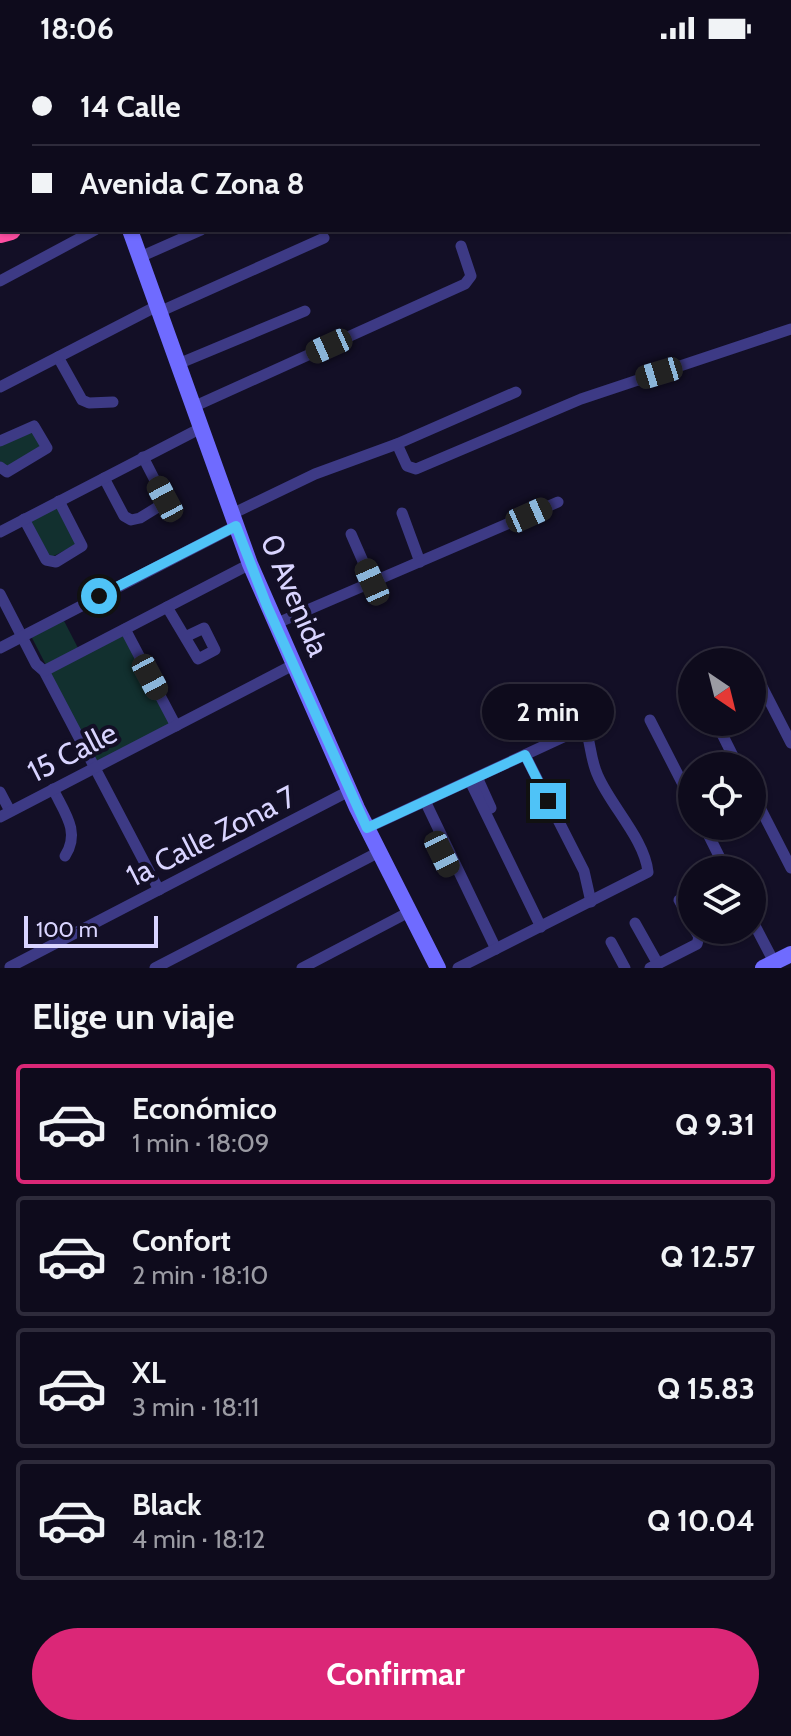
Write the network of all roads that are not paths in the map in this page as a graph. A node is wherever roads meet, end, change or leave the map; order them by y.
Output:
1 (91, 232) edge
2 (131, 232) edge
3 (196, 232) edge
4 (324, 238) dead end
5 (461, 246) dead end
6 (140, 257) junction
7 (0, 281) edge
8 (158, 309) junction
9 (305, 311) dead end
10 (791, 329) edge
11 (58, 357) junction
12 (178, 364) junction
13 (0, 387) edge
14 (516, 392) dead end
15 (113, 402) dead end
16 (193, 407) junction
17 (201, 428) junction
18 (0, 441) edge
19 (397, 444) junction
20 (143, 457) junction
21 (2, 469) edge
22 (104, 478) junction
23 (59, 501) junction
24 (558, 502) dead end
25 (402, 513) dead end
26 (24, 519) junction
27 (234, 520) junction
28 (0, 532) edge
29 (351, 534) dead end
30 (420, 562) junction
31 (250, 564) junction
32 (372, 582) junction
33 (0, 594) edge
34 (167, 607) junction
35 (275, 624) junction
36 (125, 629) junction
37 (22, 637) junction
38 (185, 637) junction
39 (0, 648) edge
40 (293, 665) junction
41 (44, 671) junction
42 (766, 694) edge
43 (650, 720) dead end
44 (176, 726) junction
45 (791, 743) edge
46 (525, 755) junction
47 (94, 768) junction
48 (678, 775) edge
49 (473, 779) junction
50 (53, 789) junction
51 (349, 791) junction
52 (0, 792) edge
53 (422, 803) junction
54 (5, 814) edge
55 (766, 819) edge
56 (367, 828) junction
57 (379, 852) junction
58 (65, 856) dead end
59 (791, 868) edge
60 (159, 890) junction
61 (591, 902) junction
62 (409, 912) junction
63 (635, 923) dead end
64 (544, 925) junction
65 (611, 942) dead end
66 (697, 944) edge
67 (761, 944) edge
68 (493, 951) junction
69 (791, 954) edge
70 (3, 956) dead end
71 (769, 965) edge
72 (654, 966) edge
73 (10, 968) edge
74 (155, 968) edge
75 (302, 968) edge
76 (438, 968) edge
77 (458, 968) edge
78 (625, 968) edge

1 - 7 street
2 - 6 street, 0 Avenida
3 - 6 street
4 - 8 street
5 - 16 street
6 - 8 street, 0 Avenida
8 - 11 street
8 - 12 street, 0 Avenida
9 - 12 street
10 - 19 street
11 - 13 street
11 - 15 street
12 - 16 street, 0 Avenida
14 - 19 street
16 - 17 street, 0 Avenida
17 - 20 street
17 - 27 street, 0 Avenida
18 - 21 street
19 - 27 street
20 - 22 street
20 - 22 street
22 - 23 street
23 - 26 street
23 - 26 street
24 - 30 street
25 - 30 street
26 - 28 street
27 - 31 street, 0 Avenida
27 - 37 street
29 - 32 street
30 - 32 street
31 - 34 street
31 - 35 street, 0 Avenida
32 - 35 street
33 - 37 street
34 - 36 street
34 - 38 street
35 - 40 street, 0 Avenida
36 - 41 street
36 - 44 street
37 - 39 street
37 - 41 street
38 - 38 street
40 - 44 street, 15 Calle
40 - 51 street, 0 Avenida
41 - 47 street
42 - 45 street
43 - 48 street
44 - 47 street, 15 Calle
46 - 49 street
46 - 61 street
46 - 61 street
47 - 50 street, 15 Calle
47 - 60 street
49 - 53 street
49 - 64 street
50 - 54 street, 15 Calle
50 - 58 street
51 - 56 street, 0 Avenida
51 - 60 street, 1a Calle Zona 7
52 - 54 street
53 - 56 street
53 - 68 street
55 - 59 street
56 - 57 street, 0 Avenida
57 - 62 street, 0 Avenida
57 - 74 street
60 - 73 street, 1a Calle Zona 7
61 - 64 street
62 - 75 street
62 - 76 street, 0 Avenida
63 - 72 street
64 - 68 street
65 - 78 street
66 - 72 street
67 - 71 street
68 - 77 street
69 - 71 street
70 - 73 street

